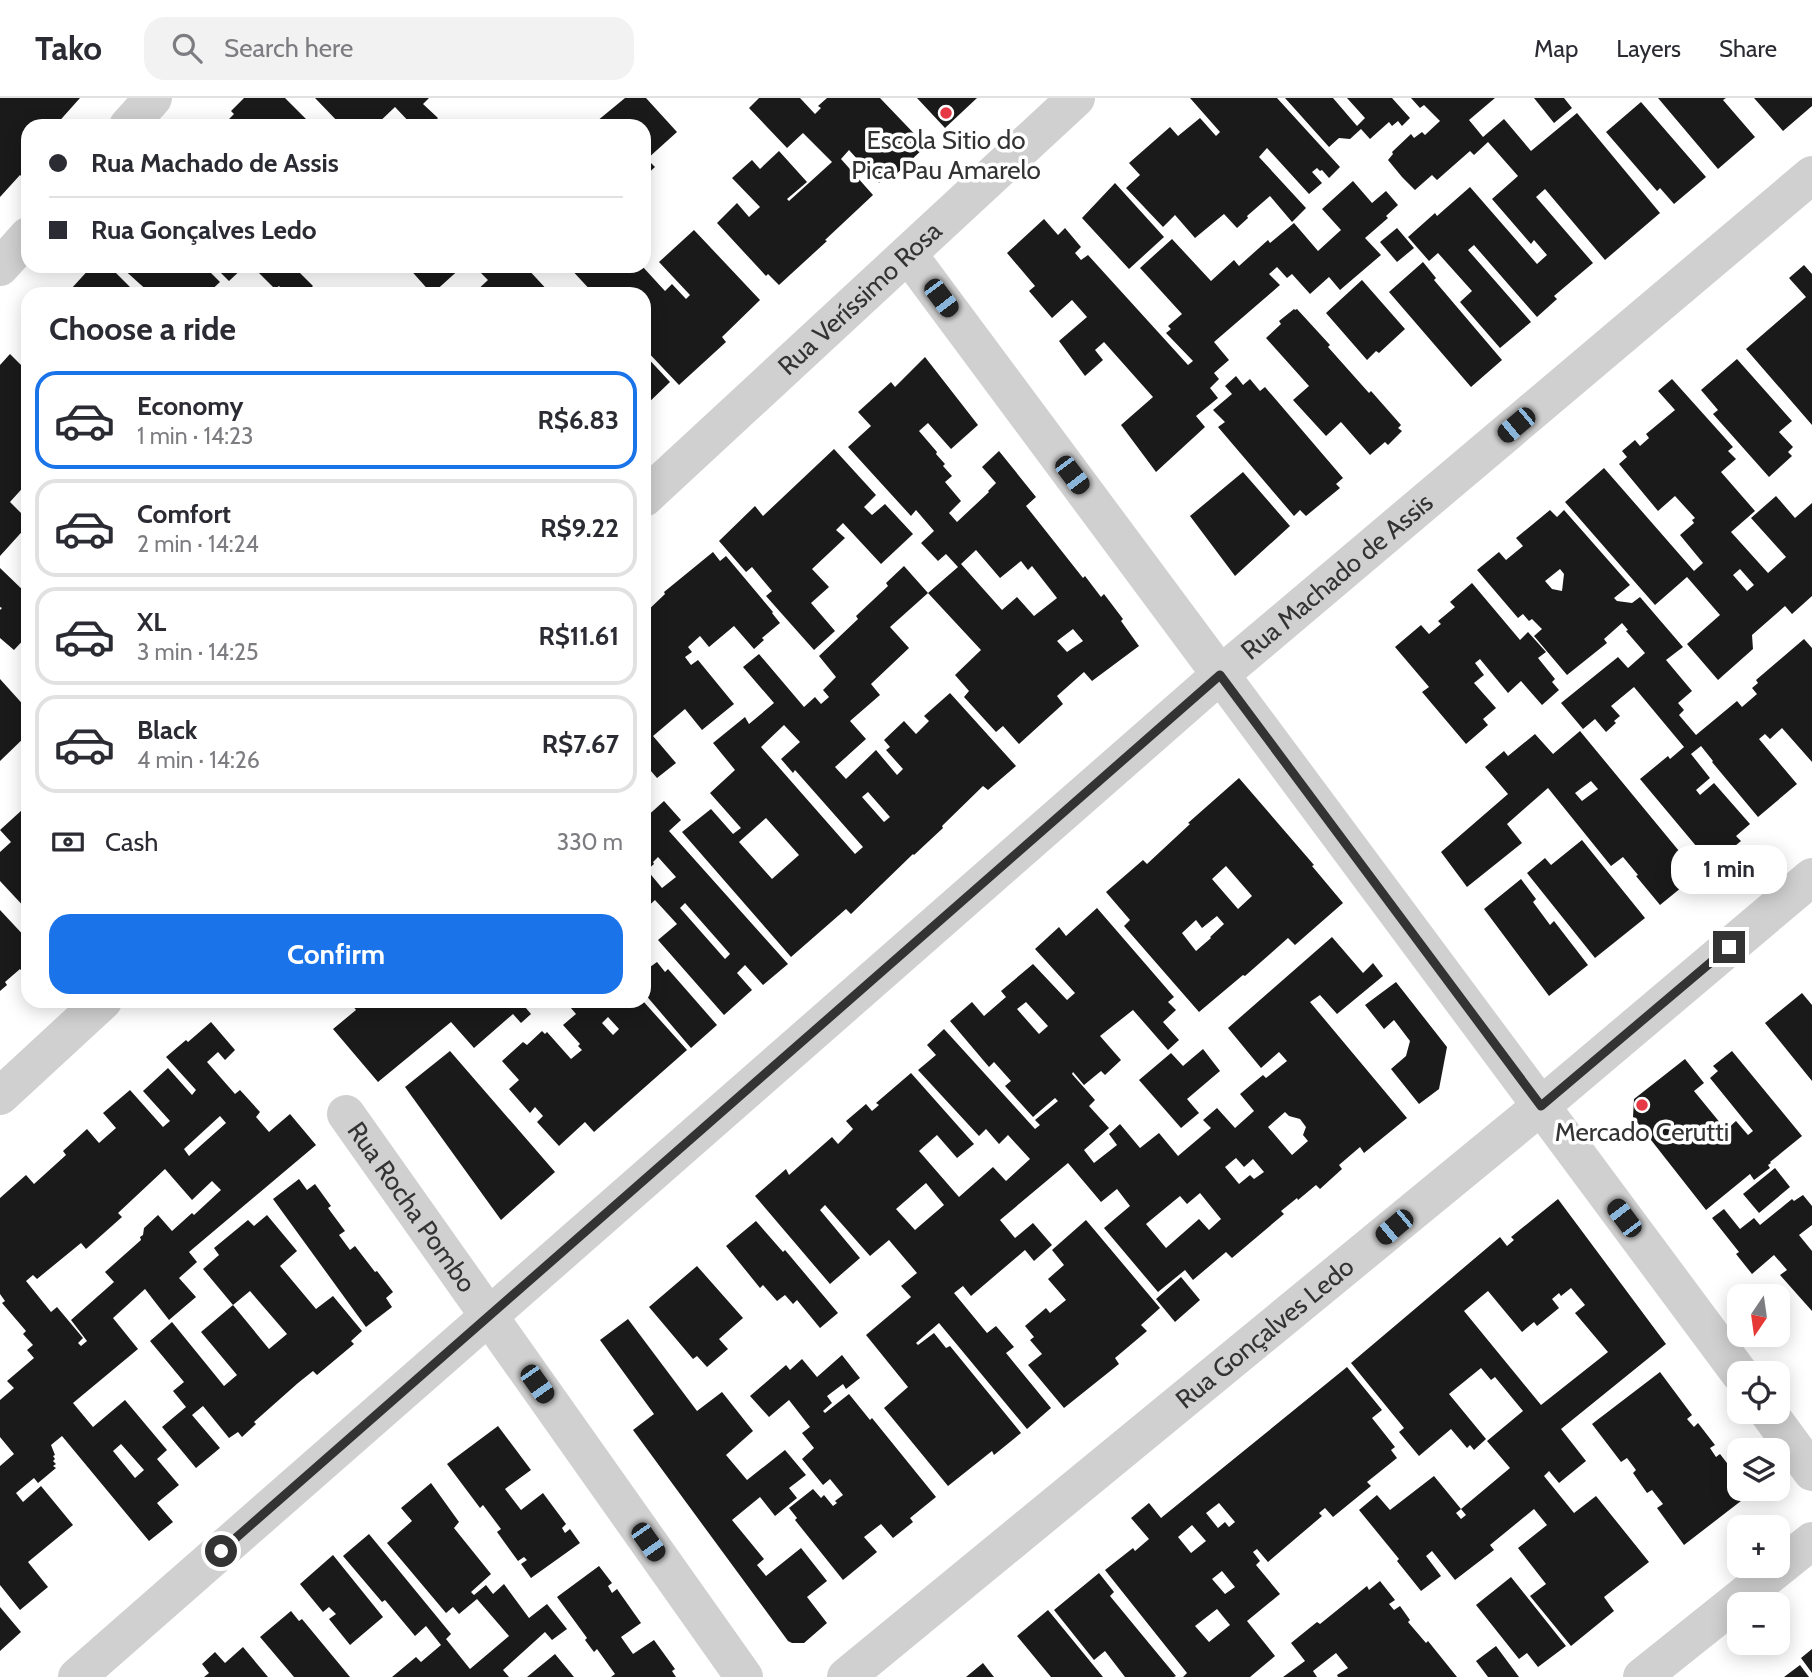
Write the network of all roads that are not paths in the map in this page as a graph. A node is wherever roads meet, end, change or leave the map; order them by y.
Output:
1 (153, 98) edge
2 (1076, 98) edge
3 (134, 119) edge
4 (1812, 176) edge
5 (21, 244) edge
6 (908, 254) junction
7 (0, 267) edge
8 (651, 492) edge
9 (1220, 675) junction
10 (1812, 877) edge
11 (95, 1008) edge
12 (0, 1096) edge
13 (1541, 1106) junction
14 (346, 1114) dead end
15 (489, 1316) junction
16 (1730, 1361) edge
17 (1777, 1424) edge
18 (1812, 1472) edge
19 (1812, 1541) edge
20 (77, 1677) edge
21 (744, 1677) edge
22 (846, 1677) edge
23 (1642, 1677) edge

1 - 3 street
2 - 6 street, Rua Veríssimo Rosa
4 - 9 street, Rua Machado de Assis
5 - 7 street
6 - 8 street, Rua Veríssimo Rosa
6 - 9 street
9 - 13 street
9 - 15 street, Rua Machado de Assis
10 - 13 street, Rua Gonçalves Ledo
11 - 12 street
13 - 16 street
13 - 22 street, Rua Gonçalves Ledo
14 - 15 street, Rua Rocha Pombo
15 - 20 street, Rua Machado de Assis
15 - 21 street, Rua Rocha Pombo
17 - 18 street
19 - 23 street

